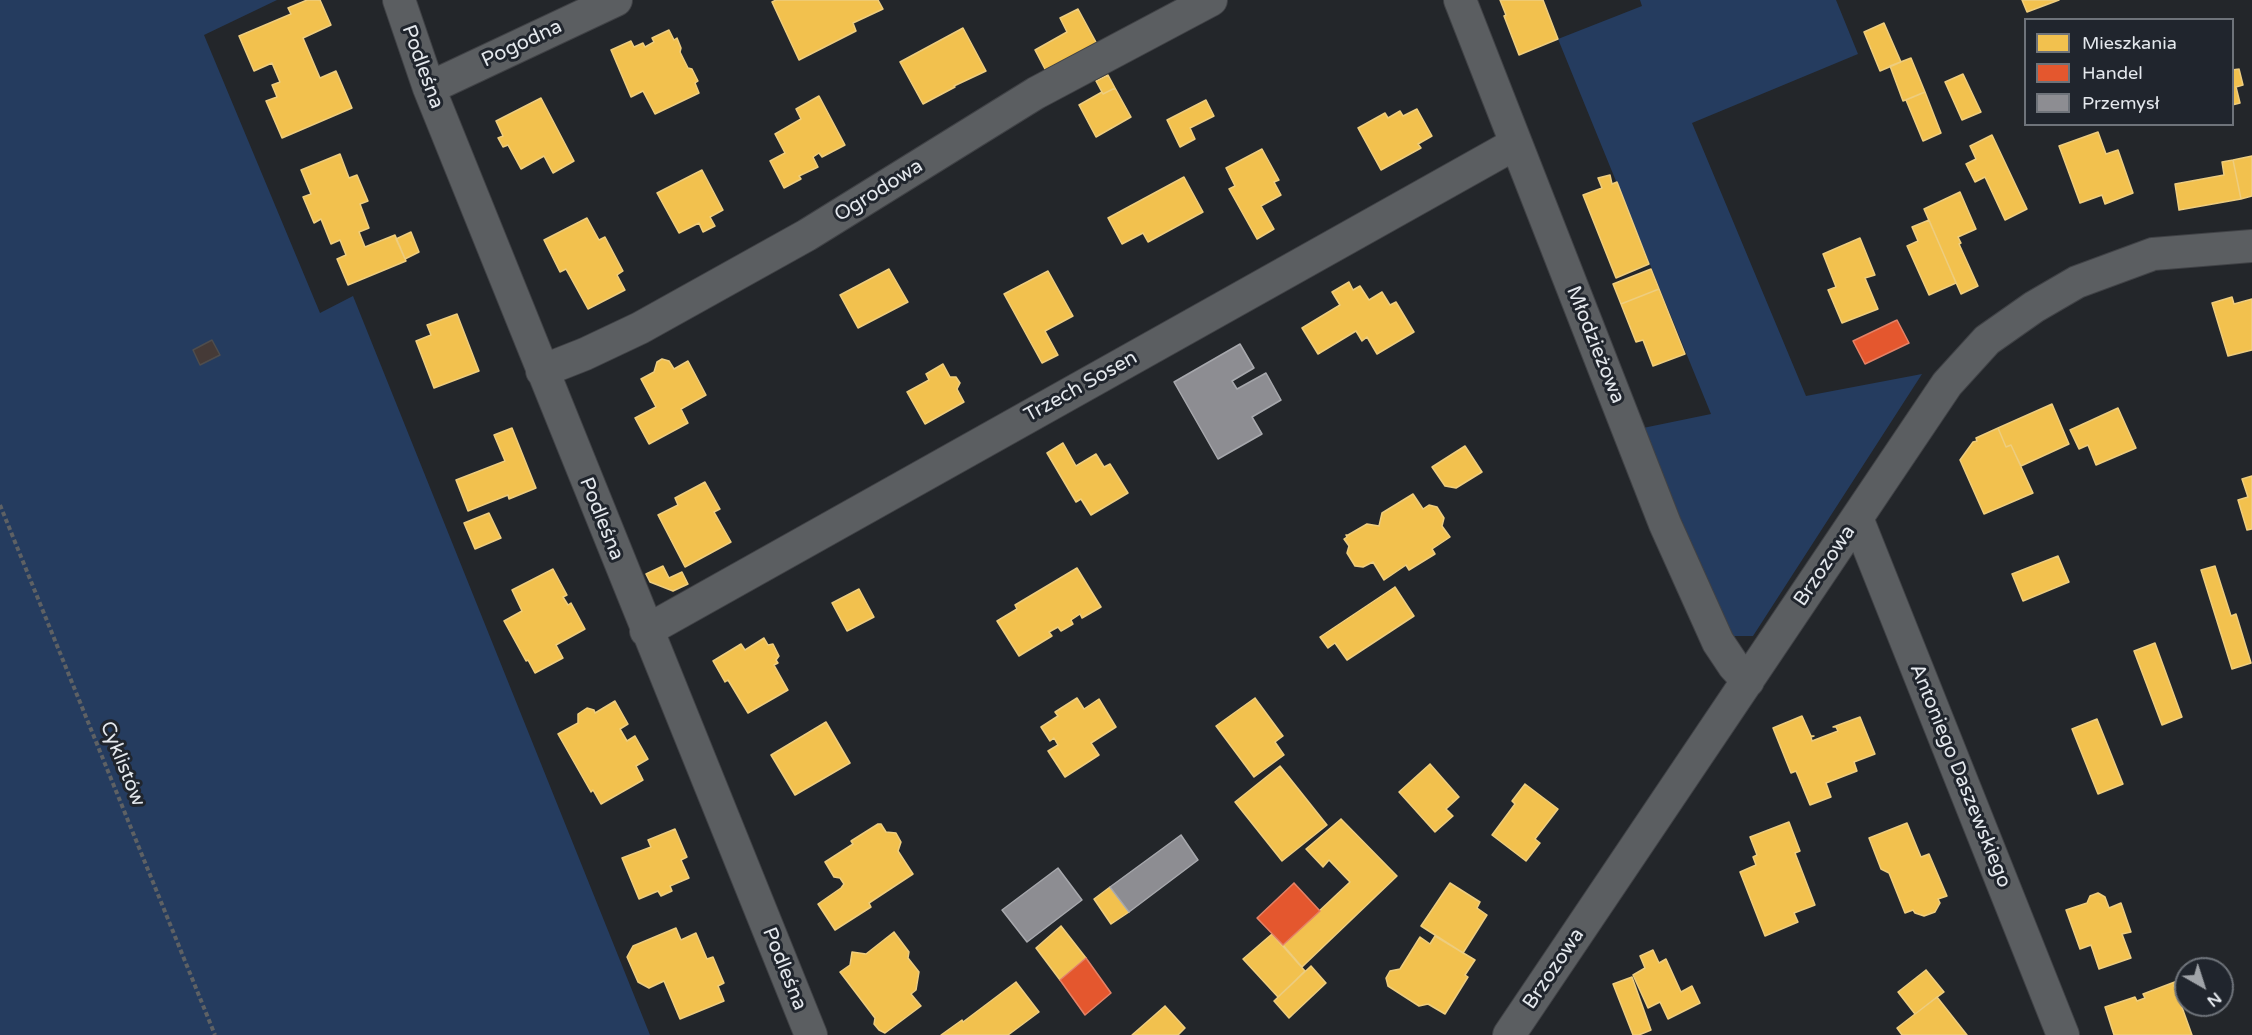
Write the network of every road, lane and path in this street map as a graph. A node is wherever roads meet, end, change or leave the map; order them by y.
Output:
1 (399, 0) edge
2 (616, 0) edge
3 (1211, 0) edge
4 (1460, 0) edge
5 (429, 88) junction
6 (1515, 144) junction
7 (2252, 246) edge
8 (542, 371) junction
9 (0, 505) edge
10 (1857, 518) junction
11 (646, 631) junction
12 (1748, 681) junction
13 (215, 1035) edge
14 (811, 1035) edge
15 (1509, 1035) edge
16 (2062, 1035) edge

1 - 5 street, Podleśna
2 - 5 street, Pogodna
3 - 8 street, Ogrodowa
4 - 6 street, Młodzieżowa
5 - 8 street, Podleśna
6 - 11 street, Trzech Sosen
6 - 12 street, Młodzieżowa
7 - 10 street, Brzozowa
8 - 11 street, Podleśna
9 - 13 path, Cyklistów
10 - 12 street, Brzozowa
10 - 16 street, Antoniego Daszewskiego
11 - 14 street, Podleśna
12 - 15 street, Brzozowa

